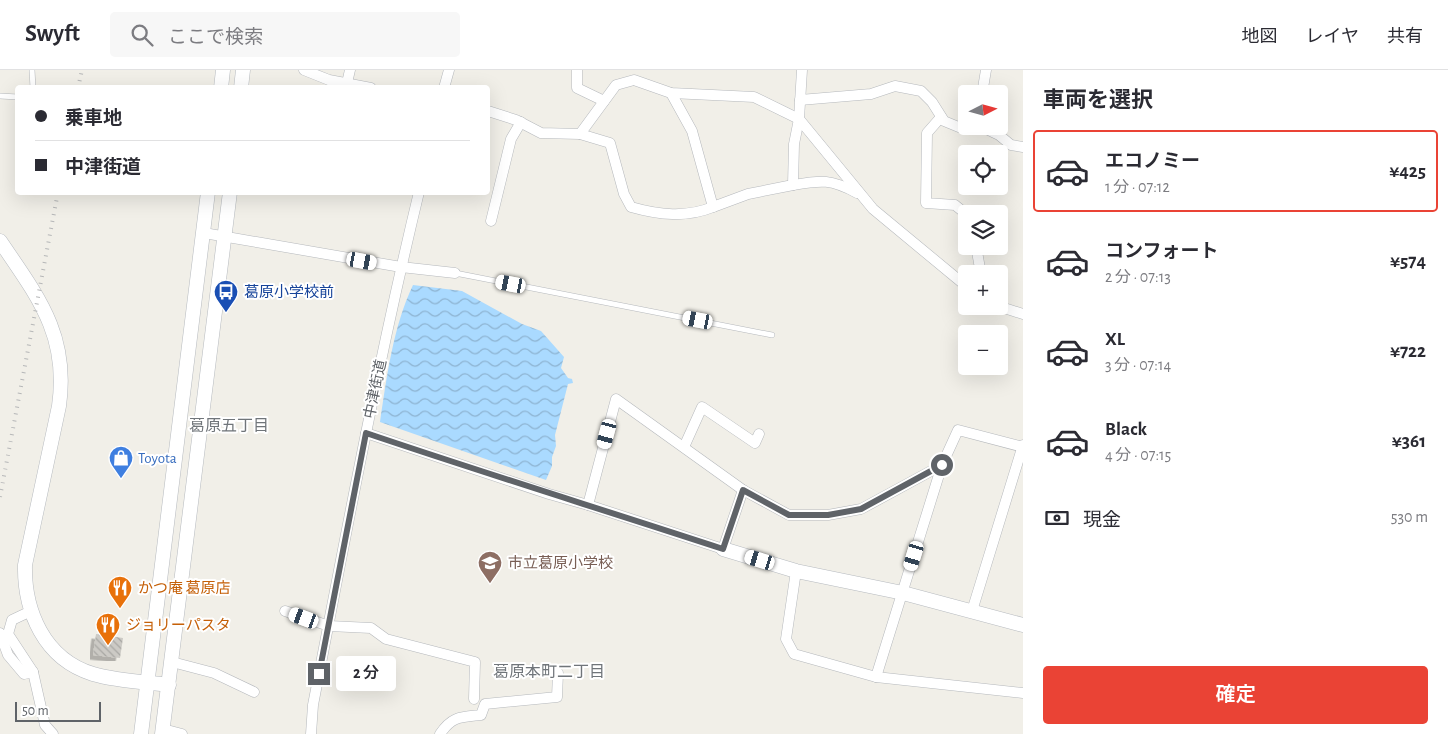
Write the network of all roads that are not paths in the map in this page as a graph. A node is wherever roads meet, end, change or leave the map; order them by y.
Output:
1 (32, 70) edge
2 (223, 70) edge
3 (243, 70) edge
4 (304, 70) edge
5 (350, 70) edge
6 (449, 70) edge
7 (577, 70) edge
8 (802, 70) edge
9 (986, 70) edge
10 (316, 72) edge
11 (347, 84) junction
12 (33, 85) edge
13 (221, 85) edge
14 (241, 85) edge
15 (353, 85) edge
16 (445, 85) edge
17 (984, 85) edge
18 (671, 93) junction
19 (0, 96) edge
20 (15, 97) edge
21 (800, 100) junction
22 (604, 101) junction
23 (490, 112) edge
24 (941, 117) junction
25 (799, 120) junction
26 (521, 122) junction
27 (958, 127) edge
28 (580, 134) junction
29 (1000, 135) edge
30 (1023, 147) edge
31 (793, 185) junction
32 (861, 194) junction
33 (208, 195) edge
34 (230, 195) edge
35 (418, 195) edge
36 (713, 207) junction
37 (958, 207) edge
38 (491, 221) dead end
39 (204, 233) junction
40 (225, 238) junction
41 (0, 241) edge
42 (401, 267) junction
43 (455, 274) joint
44 (958, 279) edge
45 (1008, 309) edge
46 (1023, 314) edge
47 (772, 335) dead end
48 (366, 433) junction
49 (760, 434) dead end
50 (1023, 446) edge
51 (684, 447) junction
52 (942, 465) junction
53 (743, 490) junction
54 (588, 505) junction
55 (723, 549) junction
56 (796, 571) junction
57 (903, 592) junction
58 (30, 611) junction
59 (285, 611) dead end
60 (972, 611) junction
61 (1023, 625) edge
62 (329, 626) junction
63 (0, 634) edge
64 (172, 662) junction
65 (33, 672) junction
66 (558, 673) dead end
67 (876, 677) junction
68 (148, 682) junction
69 (169, 685) junction
70 (1022, 690) edge
71 (254, 692) dead end
72 (474, 699) dead end
73 (162, 731) edge
74 (53, 734) edge
75 (141, 734) edge
76 (182, 734) edge
77 (311, 734) edge
78 (440, 734) edge

1 - 12 lane
2 - 13 street
3 - 14 street
4 - 10 street
5 - 11 street
6 - 16 street
7 - 22 street
8 - 21 street
9 - 17 street
10 - 11 street
11 - 15 street
18 - 22 street
18 - 25 street
18 - 36 street
19 - 20 lane
21 - 24 street
21 - 25 street
22 - 28 street
23 - 26 street
24 - 27 street
24 - 37 street
25 - 31 street
25 - 32 street
26 - 28 street
26 - 38 street
28 - 36 street
29 - 30 street
31 - 32 street
31 - 36 street
32 - 44 street
33 - 39 street
34 - 40 street
35 - 42 street, 中津街道
39 - 40 street
39 - 68 street
40 - 42 street
40 - 64 street
41 - 58 street
42 - 43 street
42 - 48 street, 中津街道
43 - 47 lane
45 - 46 street
48 - 54 street
48 - 62 street, 中津街道
49 - 51 street
50 - 52 street
50 - 60 street
51 - 53 street
51 - 54 street
52 - 53 street
52 - 57 street
53 - 55 street
54 - 55 street
55 - 56 street
56 - 57 street
56 - 67 street
57 - 60 street
57 - 67 street
58 - 65 street
58 - 68 street
59 - 62 street
60 - 61 street
62 - 72 street
62 - 77 street, 中津街道
63 - 65 street
64 - 69 street
64 - 71 street
65 - 74 street
66 - 78 street
67 - 70 street
68 - 69 street
68 - 75 street
69 - 73 street
73 - 76 street

